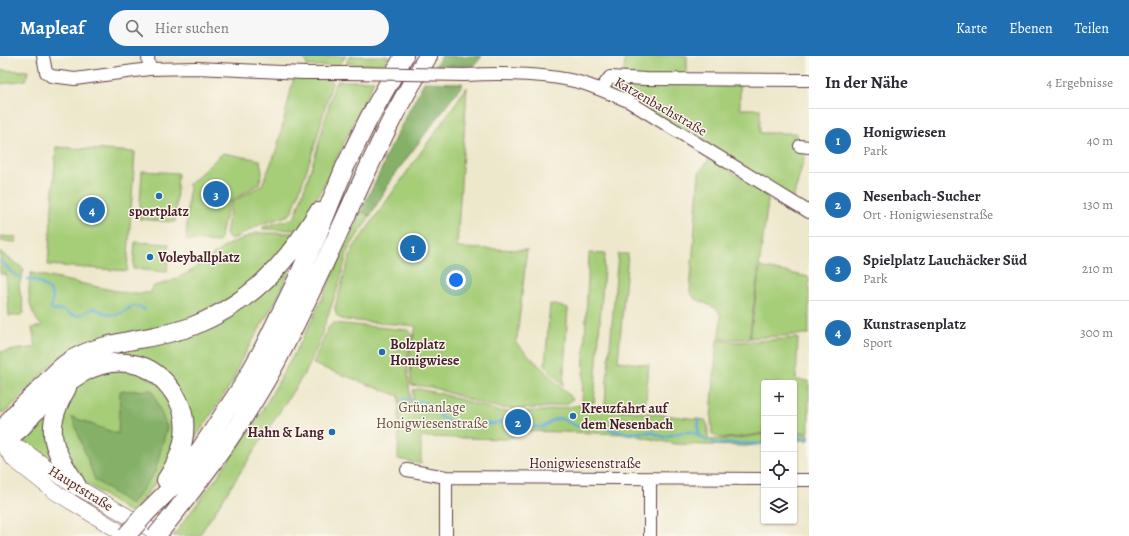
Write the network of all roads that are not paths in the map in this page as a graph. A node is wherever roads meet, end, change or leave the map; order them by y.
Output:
1 (43, 56) edge
2 (148, 56) edge
3 (404, 56) edge
4 (428, 56) edge
5 (195, 62) edge
6 (149, 69) junction
7 (809, 80) edge
8 (601, 89) junction
9 (339, 181) junction
10 (809, 212) edge
11 (72, 380) junction
12 (6, 419) edge
13 (0, 440) edge
14 (407, 470) dead end
15 (446, 477) junction
16 (650, 478) junction
17 (761, 479) edge
18 (797, 480) edge
19 (809, 480) edge
20 (77, 486) junction
21 (115, 510) junction
22 (146, 513) junction
23 (106, 524) junction
24 (161, 532) edge
25 (126, 536) edge
26 (446, 536) edge
27 (650, 536) edge

1 - 6 street, Katzenbachstraße
2 - 6 street
3 - 9 highway
4 - 24 highway
5 - 6 street, Katzenbachstraße
5 - 8 street, Katzenbachstraße, bridge
7 - 8 street
8 - 10 street, Katzenbachstraße
9 - 12 highway
9 - 22 highway
11 - 13 highway
11 - 20 highway
11 - 22 highway
12 - 13 highway
13 - 20 main road, Hauptstraße
13 - 23 main road, Hauptstraße
14 - 15 street, Honigwiesenstraße
15 - 16 street, Honigwiesenstraße
15 - 26 street
16 - 17 street, Honigwiesenstraße
16 - 27 street
18 - 19 street
20 - 21 main road, Hauptstraße
21 - 23 main road
21 - 24 main road, Hauptstraße
22 - 25 highway, bridge
23 - 25 main road, Hauptstraße

